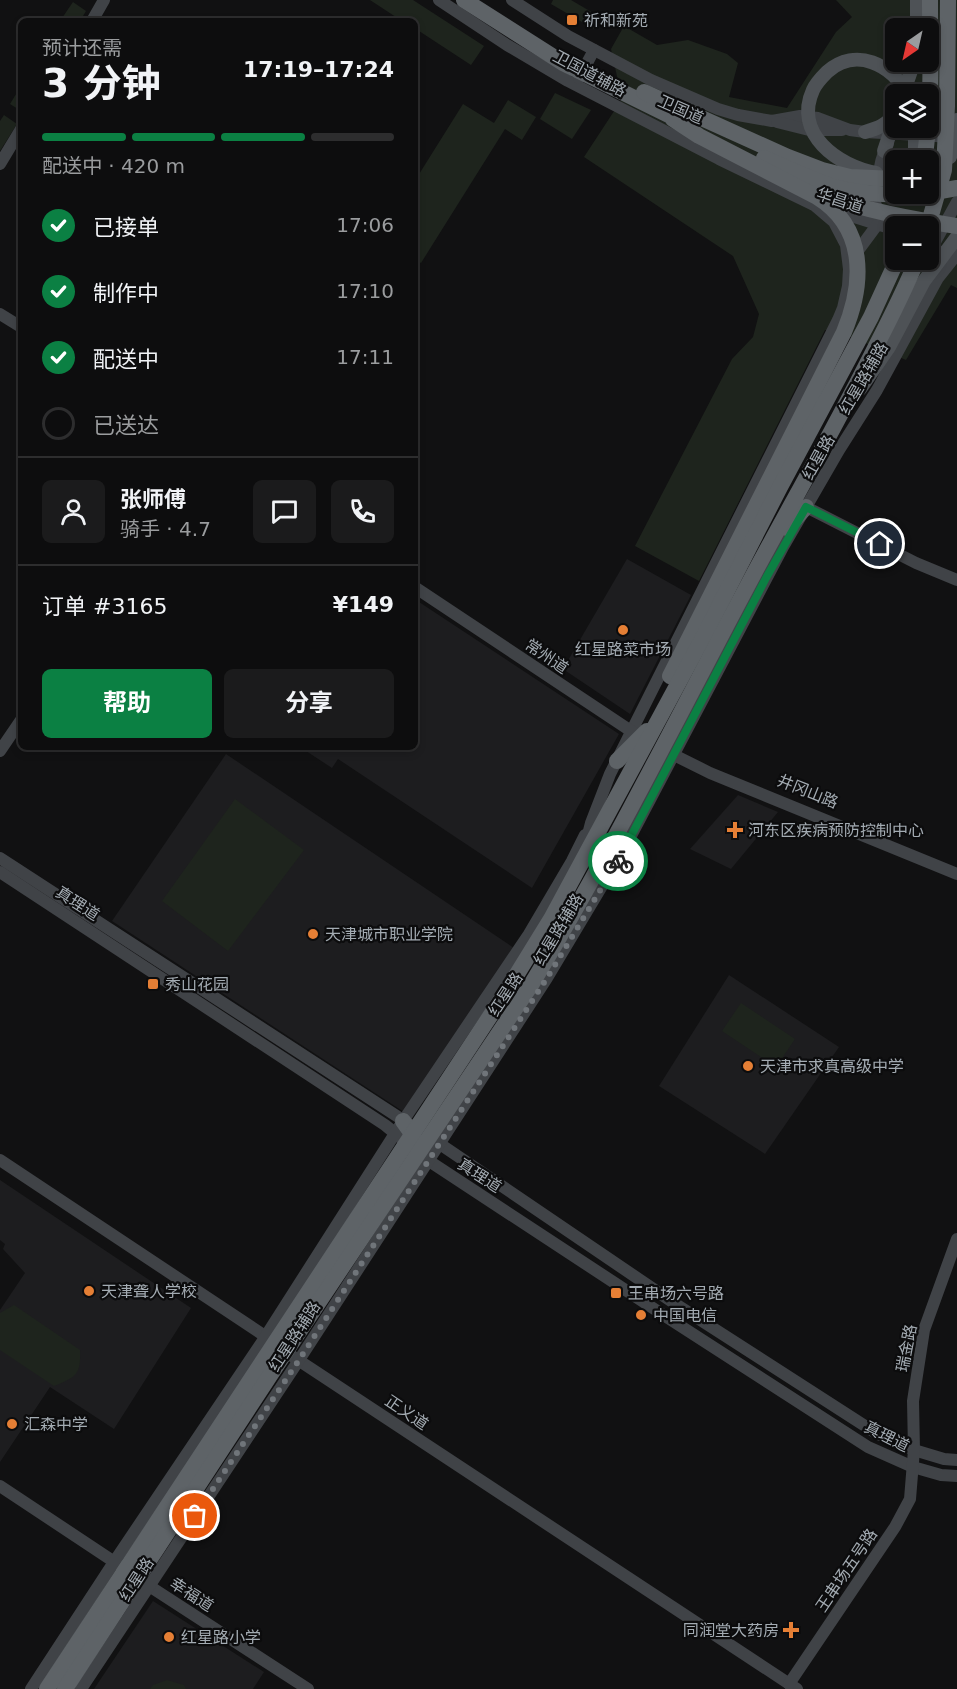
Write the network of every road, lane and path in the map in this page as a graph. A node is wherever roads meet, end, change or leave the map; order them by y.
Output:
1 (99, 0) edge
2 (105, 0) edge
3 (439, 0) edge
4 (464, 0) edge
5 (482, 0) edge
6 (512, 0) edge
7 (917, 0) edge
8 (930, 0) edge
9 (948, 0) edge
10 (88, 18) edge
11 (94, 18) edge
12 (917, 18) edge
13 (594, 50) junction
14 (575, 84) junction
15 (900, 84) edge
16 (738, 115) junction
17 (673, 119) junction
18 (957, 120) edge
19 (885, 124) edge
20 (865, 132) junction
21 (885, 133) edge
22 (18, 134) edge
23 (939, 136) edge
24 (957, 137) edge
25 (892, 138) edge
26 (18, 142) edge
27 (926, 150) edge
28 (884, 151) junction
29 (726, 162) junction
30 (0, 164) edge
31 (0, 172) edge
32 (943, 173) edge
33 (885, 175) edge
34 (885, 178) edge
35 (794, 185) junction
36 (957, 188) edge
37 (939, 191) edge
38 (885, 194) edge
39 (957, 202) edge
40 (814, 204) junction
41 (935, 216) edge
42 (873, 220) junction
43 (885, 225) edge
44 (939, 226) edge
45 (957, 226) edge
46 (957, 237) edge
47 (939, 242) edge
48 (957, 244) edge
49 (846, 245) junction
50 (939, 251) edge
51 (953, 252) edge
52 (848, 259) junction
53 (892, 270) edge
54 (913, 270) edge
55 (938, 278) junction
56 (846, 297) junction
57 (0, 312) edge
58 (18, 324) edge
59 (910, 327) junction
60 (844, 410) junction
61 (800, 504) junction
62 (957, 580) edge
63 (418, 587) edge
64 (655, 716) junction
65 (18, 717) edge
66 (18, 724) edge
67 (653, 741) junction
68 (0, 744) edge
69 (0, 751) edge
70 (616, 761) joint
71 (591, 823) junction
72 (0, 858) edge
73 (582, 860) junction
74 (0, 872) edge
75 (957, 873) edge
76 (586, 903) junction
77 (419, 1143) junction
78 (0, 1160) edge
79 (0, 1167) edge
80 (957, 1239) edge
81 (279, 1350) junction
82 (914, 1450) junction
83 (957, 1460) edge
84 (913, 1467) junction
85 (957, 1476) edge
86 (0, 1486) edge
87 (0, 1494) edge
88 (129, 1576) junction
89 (791, 1687) edge
90 (31, 1689) edge
91 (47, 1689) edge
92 (65, 1689) edge
93 (81, 1689) edge
94 (297, 1689) edge
95 (308, 1689) edge

1 - 10 street
2 - 11 street
3 - 14 street, 卫国道辅路
4 - 17 highway, 卫国道
5 - 34 highway, 卫国道
6 - 13 street, 卫国道辅路
7 - 12 main road
8 - 27 highway
9 - 32 highway
13 - 14 street
13 - 16 street, 卫国道辅路
14 - 29 street, 卫国道辅路
15 - 33 main road
16 - 20 street, 卫国道辅路
16 - 29 street
17 - 35 highway, 卫国道
17 - 38 highway, 卫国道
18 - 32 main road
19 - 20 main road
20 - 21 street, 卫国道辅路
20 - 28 street
22 - 30 street
23 - 24 street, 卫国道辅路
25 - 28 main road
26 - 31 street
28 - 42 street
29 - 40 street, 卫国道辅路
32 - 41 highway
35 - 45 highway, 华昌道
35 - 64 highway
36 - 37 highway, 卫国道
39 - 44 street
40 - 42 street
40 - 49 street, 卫国道辅路
42 - 43 street
42 - 49 street
42 - 52 street
46 - 51 main road
47 - 51 street
48 - 51 main road
49 - 52 street, 红星路辅路
50 - 55 street
51 - 55 street, 红星路辅路
51 - 60 main road
52 - 56 street, 红星路辅路
53 - 64 highway, 红星路
54 - 60 highway, 红星路
55 - 59 street, 红星路辅路
56 - 59 street
56 - 67 street, 红星路辅路
57 - 58 street
59 - 61 street, 红星路辅路
60 - 61 highway, 红星路
61 - 62 street
61 - 67 highway, 红星路
61 - 67 street, 红星路辅路
63 - 67 street, 常州道
64 - 67 highway
65 - 68 street
66 - 69 street
67 - 70 highway
67 - 73 highway, 红星路
67 - 75 street, 井冈山路
67 - 76 highway, 红星路
67 - 76 street, 红星路辅路
70 - 71 street
71 - 73 street
71 - 77 street, 红星路辅路
72 - 77 street, 真理道
73 - 77 highway, 红星路
74 - 77 street, 真理道
76 - 77 highway, 红星路
77 - 81 highway, 红星路
77 - 81 street, 红星路辅路
77 - 81 street, 红星路辅路
77 - 81 highway, 红星路
77 - 82 street, 真理道
77 - 84 street, 真理道
78 - 81 street, 正义道
79 - 81 street, 正义道
80 - 82 street, 瑞金路
81 - 88 highway, 红星路
81 - 88 street, 红星路辅路
81 - 89 street, 正义道
82 - 83 street, 真理道
82 - 84 street, 瑞金路
84 - 85 street, 真理道
84 - 89 street, 王串场五号路
86 - 88 street, 幸福道
87 - 88 street, 幸福道
88 - 90 street, 红星路辅路
88 - 91 highway, 红星路
88 - 92 highway, 红星路
88 - 93 street, 红星路辅路
88 - 94 street, 幸福道
88 - 95 street, 幸福道

